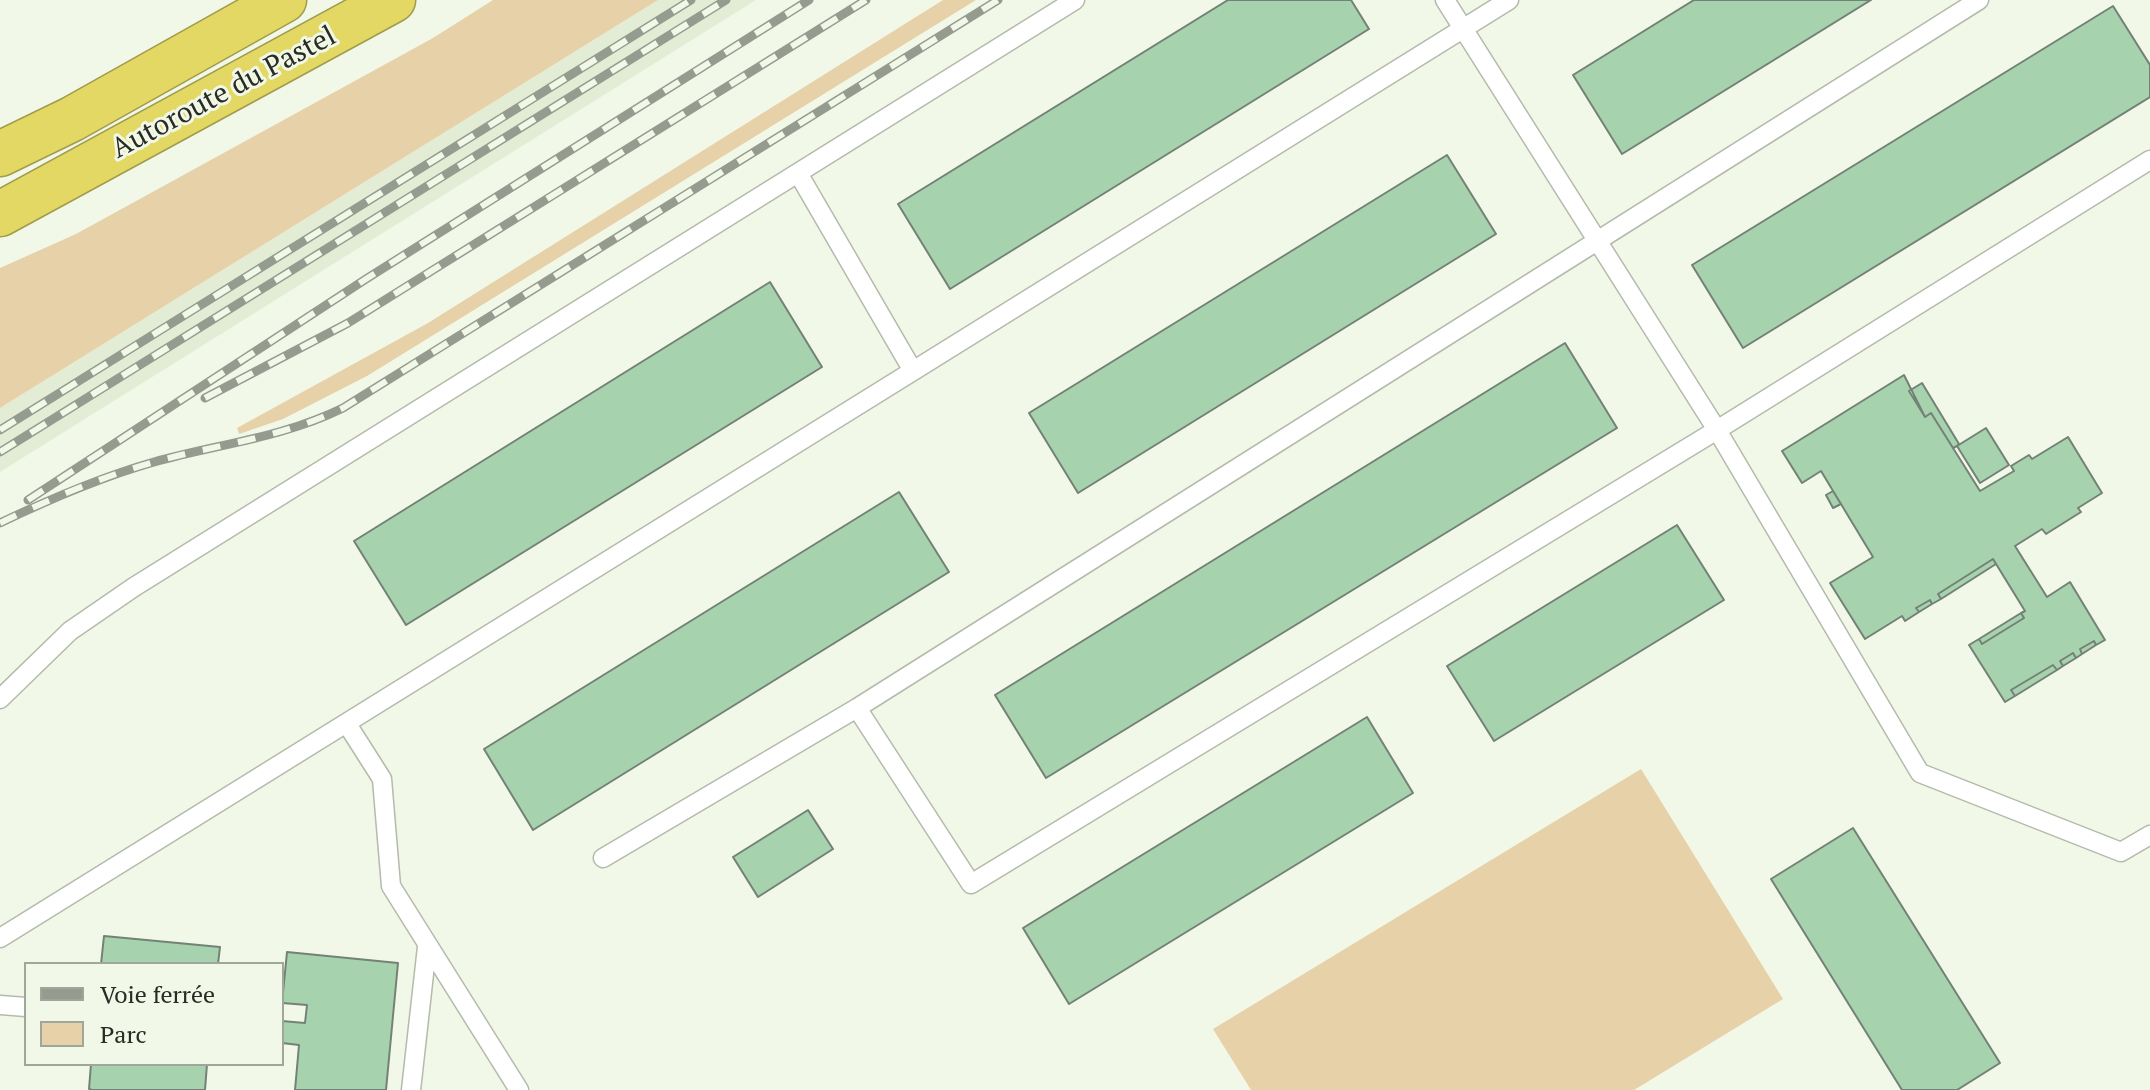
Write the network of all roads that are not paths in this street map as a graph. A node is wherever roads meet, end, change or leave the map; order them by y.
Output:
1 (284, 0) edge
2 (393, 0) edge
3 (1075, 0) edge
4 (1445, 0) edge
5 (1509, 0) edge
6 (1979, 0) edge
7 (1463, 29) junction
8 (221, 36) junction
9 (0, 129) edge
10 (0, 154) edge
11 (2150, 160) edge
12 (96, 162) junction
13 (798, 173) junction
14 (0, 203) edge
15 (0, 214) edge
16 (1598, 238) junction
17 (913, 371) junction
18 (1717, 430) junction
19 (0, 699) edge
20 (857, 708) junction
21 (347, 724) junction
22 (2150, 835) edge
23 (603, 858) dead end
24 (0, 938) edge
25 (427, 947) junction
26 (0, 1005) edge
27 (24, 1007) edge
28 (411, 1090) edge
29 (519, 1090) edge

1 - 8 highway, Autoroute du Pastel
2 - 12 highway, Autoroute du Pastel
3 - 13 lane
4 - 7 lane
5 - 7 lane
6 - 16 lane
7 - 16 lane
7 - 17 lane
8 - 9 highway
8 - 10 highway
11 - 18 lane
12 - 14 highway
12 - 15 highway
13 - 17 lane
13 - 19 lane
16 - 18 lane
16 - 20 lane
17 - 21 lane
18 - 20 lane
18 - 22 lane
20 - 23 lane
21 - 24 lane
21 - 25 lane
25 - 28 lane
25 - 29 lane
26 - 27 lane

